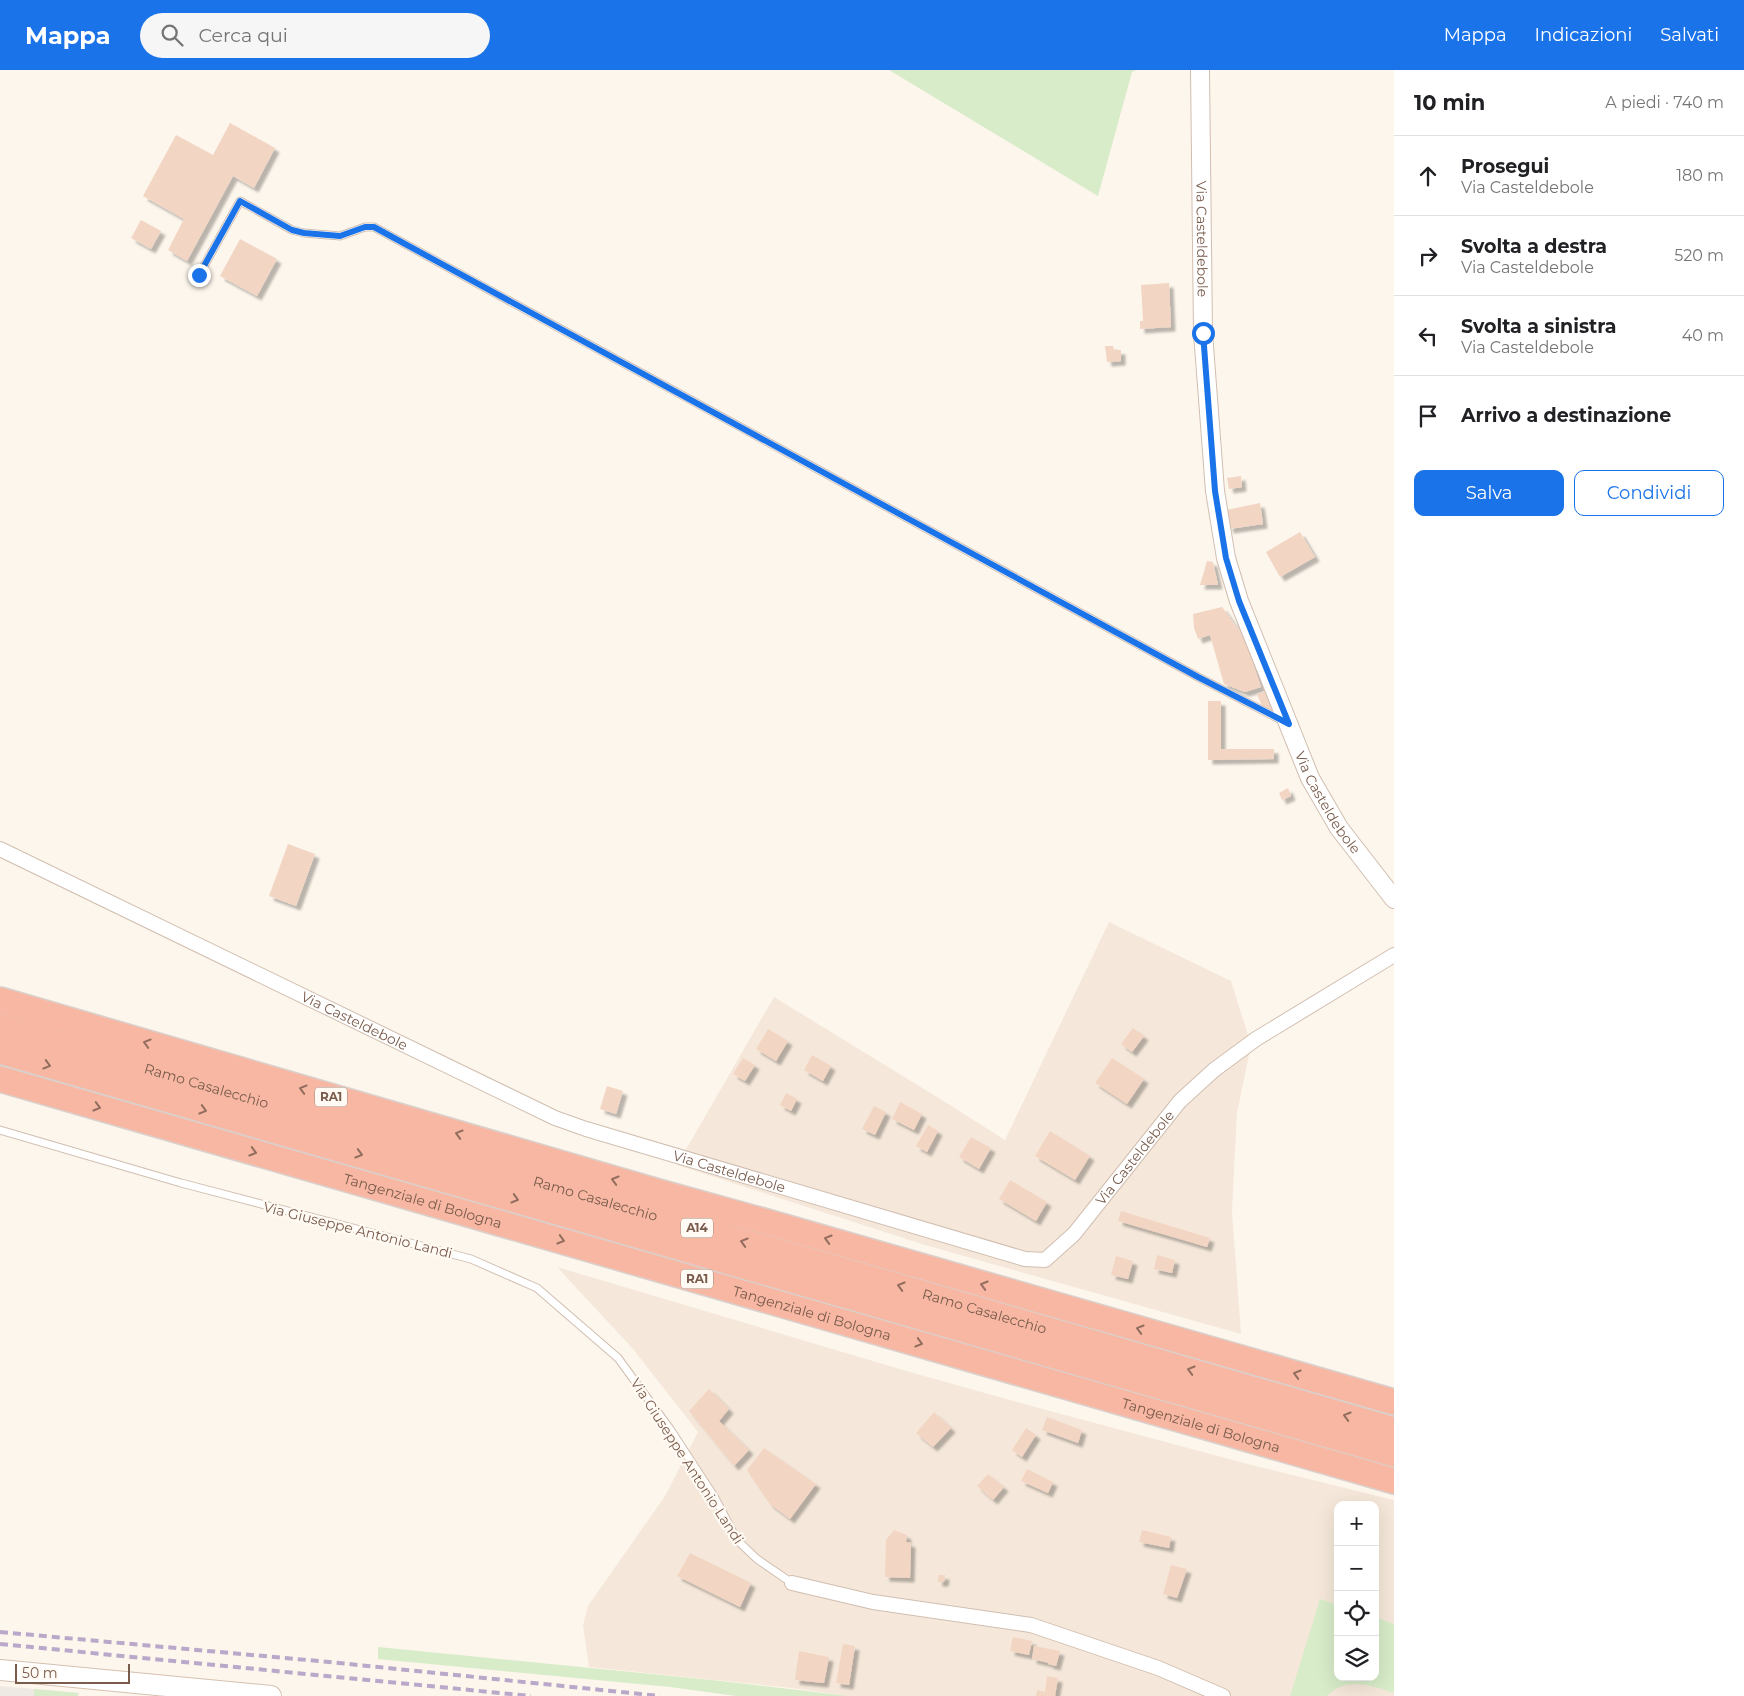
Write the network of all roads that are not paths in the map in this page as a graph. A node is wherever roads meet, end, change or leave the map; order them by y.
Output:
1 (1200, 70) edge
2 (199, 275) dead end
3 (1289, 724) junction
4 (0, 849) edge
5 (1394, 899) edge
6 (1394, 954) edge
7 (0, 1000) edge
8 (0, 1026) edge
9 (0, 1051) edge
10 (0, 1078) edge
11 (0, 1130) edge
12 (1394, 1402) edge
13 (1394, 1430) edge
14 (1394, 1454) edge
15 (1394, 1481) edge
16 (792, 1584) joint
17 (0, 1670) edge
18 (271, 1696) edge
19 (1223, 1696) edge

1 - 3 street, Via Casteldebole
2 - 3 lane
3 - 5 street, Via Casteldebole
4 - 6 street, Via Casteldebole
12 -> 7 highway, RA1
13 -> 8 highway, Ramo Casalecchio / A14
9 -> 14 highway, Ramo Casalecchio / A14
10 -> 15 highway, Tangenziale di Bologna / RA1
11 - 16 lane, Via Giuseppe Antonio Landi
16 - 19 street, Via Giuseppe Antonio Landi
17 - 18 main road

